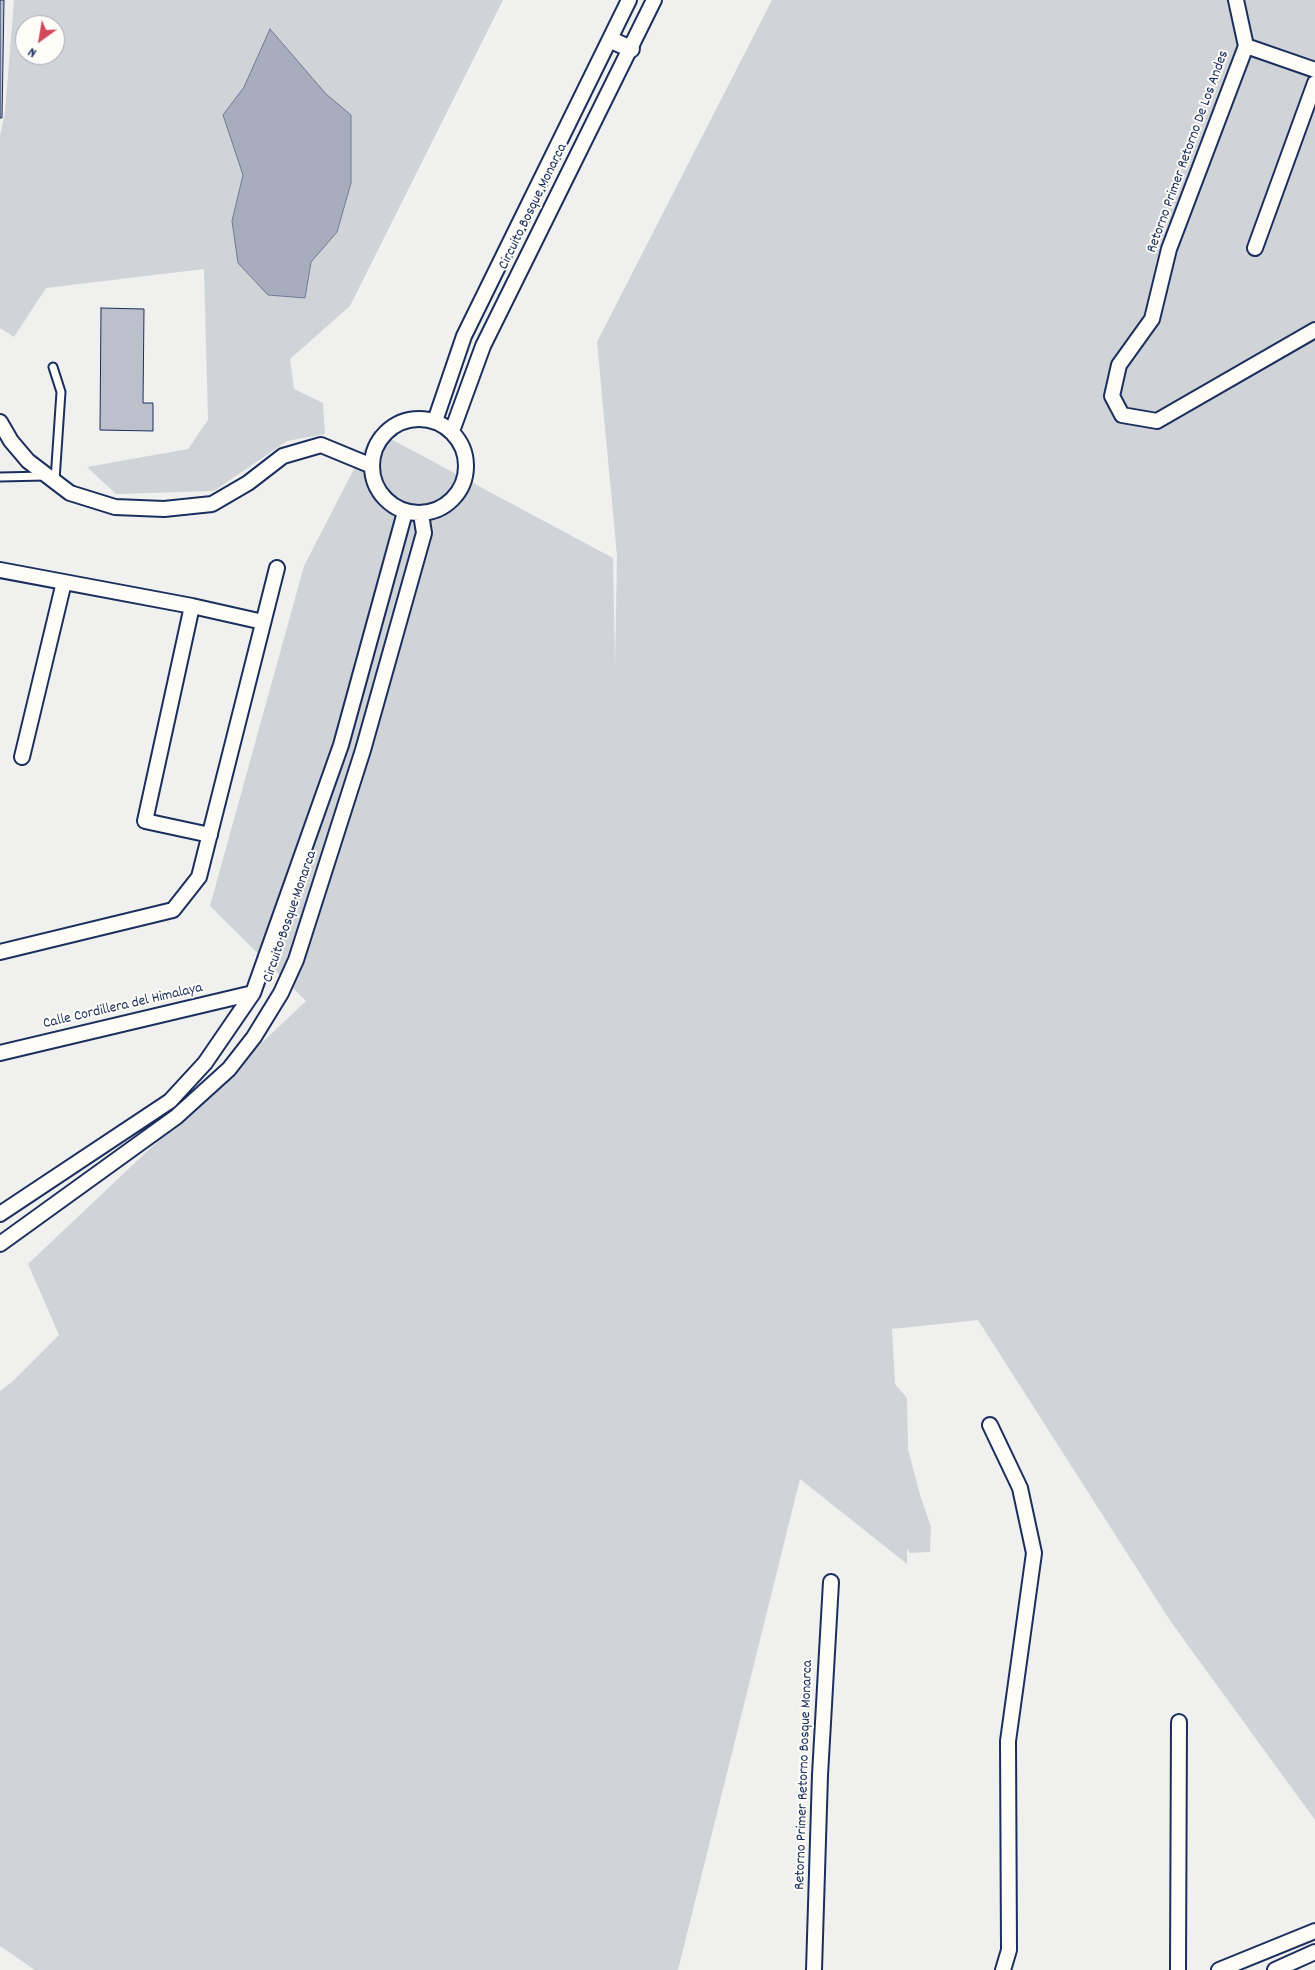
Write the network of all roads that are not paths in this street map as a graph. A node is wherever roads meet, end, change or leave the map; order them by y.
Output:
1 (629, 0) edge
2 (654, 0) edge
3 (1236, 0) edge
4 (611, 40) junction
5 (1246, 46) junction
6 (630, 50) junction
7 (1315, 70) edge
8 (1315, 83) edge
9 (1256, 248) dead end
10 (1315, 330) edge
11 (53, 366) dead end
12 (434, 421) junction
13 (0, 422) edge
14 (452, 431) junction
15 (5, 440) edge
16 (372, 466) junction
17 (0, 477) edge
18 (51, 478) junction
19 (405, 512) junction
20 (421, 514) junction
21 (277, 568) dead end
22 (0, 570) edge
23 (64, 582) junction
24 (192, 606) junction
25 (263, 622) junction
26 (22, 757) dead end
27 (210, 835) junction
28 (0, 952) edge
29 (253, 993) junction
30 (0, 1053) edge
31 (0, 1214) edge
32 (0, 1244) edge
33 (990, 1425) dead end
34 (831, 1582) dead end
35 (1178, 1722) dead end
36 (1315, 1931) edge
37 (1291, 1942) junction
38 (1315, 1952) edge
39 (1296, 1965) edge
40 (814, 1970) edge
41 (1003, 1970) edge
42 (1178, 1970) edge
43 (1218, 1970) edge
44 (1275, 1970) edge

1 - 4 street, Circuito Bosque Monarca
2 - 6 street, Circuito Bosque Monarca
3 - 5 street, Retorno Primer Retorno De Los Andes
4 - 6 street
4 - 12 street, Circuito Bosque Monarca
5 - 7 street
5 - 10 street, Retorno Primer Retorno De Los Andes
6 - 14 street, Circuito Bosque Monarca
8 - 9 street
11 - 18 lane
12 - 14 street
12 - 16 street
13 - 15 street
14 - 20 street
15 - 18 street
16 - 18 street
16 - 19 street
17 - 18 lane
19 - 20 street
19 - 29 street, Circuito Bosque Monarca
20 - 32 street, Circuito Bosque Monarca
21 - 25 street
22 - 23 street
23 - 24 street
23 - 26 street
24 - 25 street
24 - 27 street
25 - 27 street
27 - 28 street
29 - 30 street, Calle Cordillera del Himalaya
29 - 31 street, Circuito Bosque Monarca
33 - 41 street
34 - 40 street, Retorno Primer Retorno Bosque Monarca
35 - 42 street
36 - 37 street
37 - 39 street
37 - 43 street
38 - 39 street
39 - 44 street

